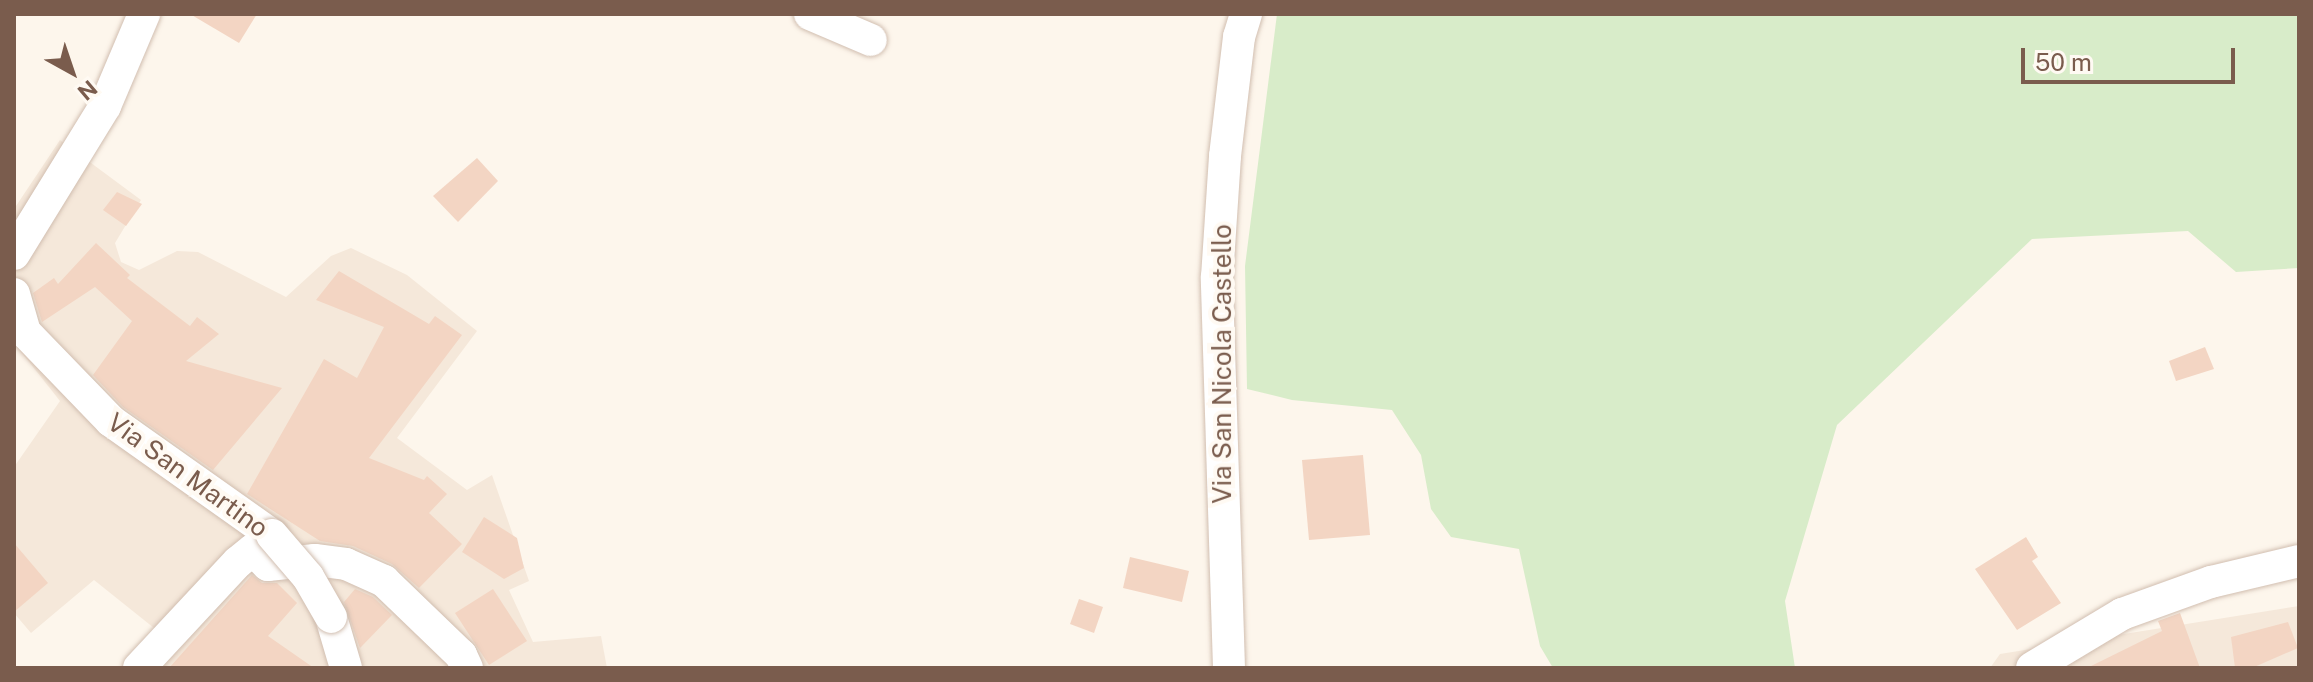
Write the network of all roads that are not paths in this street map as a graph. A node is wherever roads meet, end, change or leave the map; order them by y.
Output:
1 (144, 14) edge
2 (810, 14) edge
3 (1246, 14) edge
4 (871, 40) dead end
5 (14, 254) edge
6 (14, 294) edge
7 (2299, 561) edge
8 (1238, 665) edge
9 (139, 668) edge
10 (346, 668) edge
11 (467, 668) edge
12 (2032, 668) edge

1 - 5 street
2 - 4 street
3 - 8 street, Via San Nicola Castello
6 - 10 street, Via San Martino, bridge
7 - 12 street
9 - 11 street

